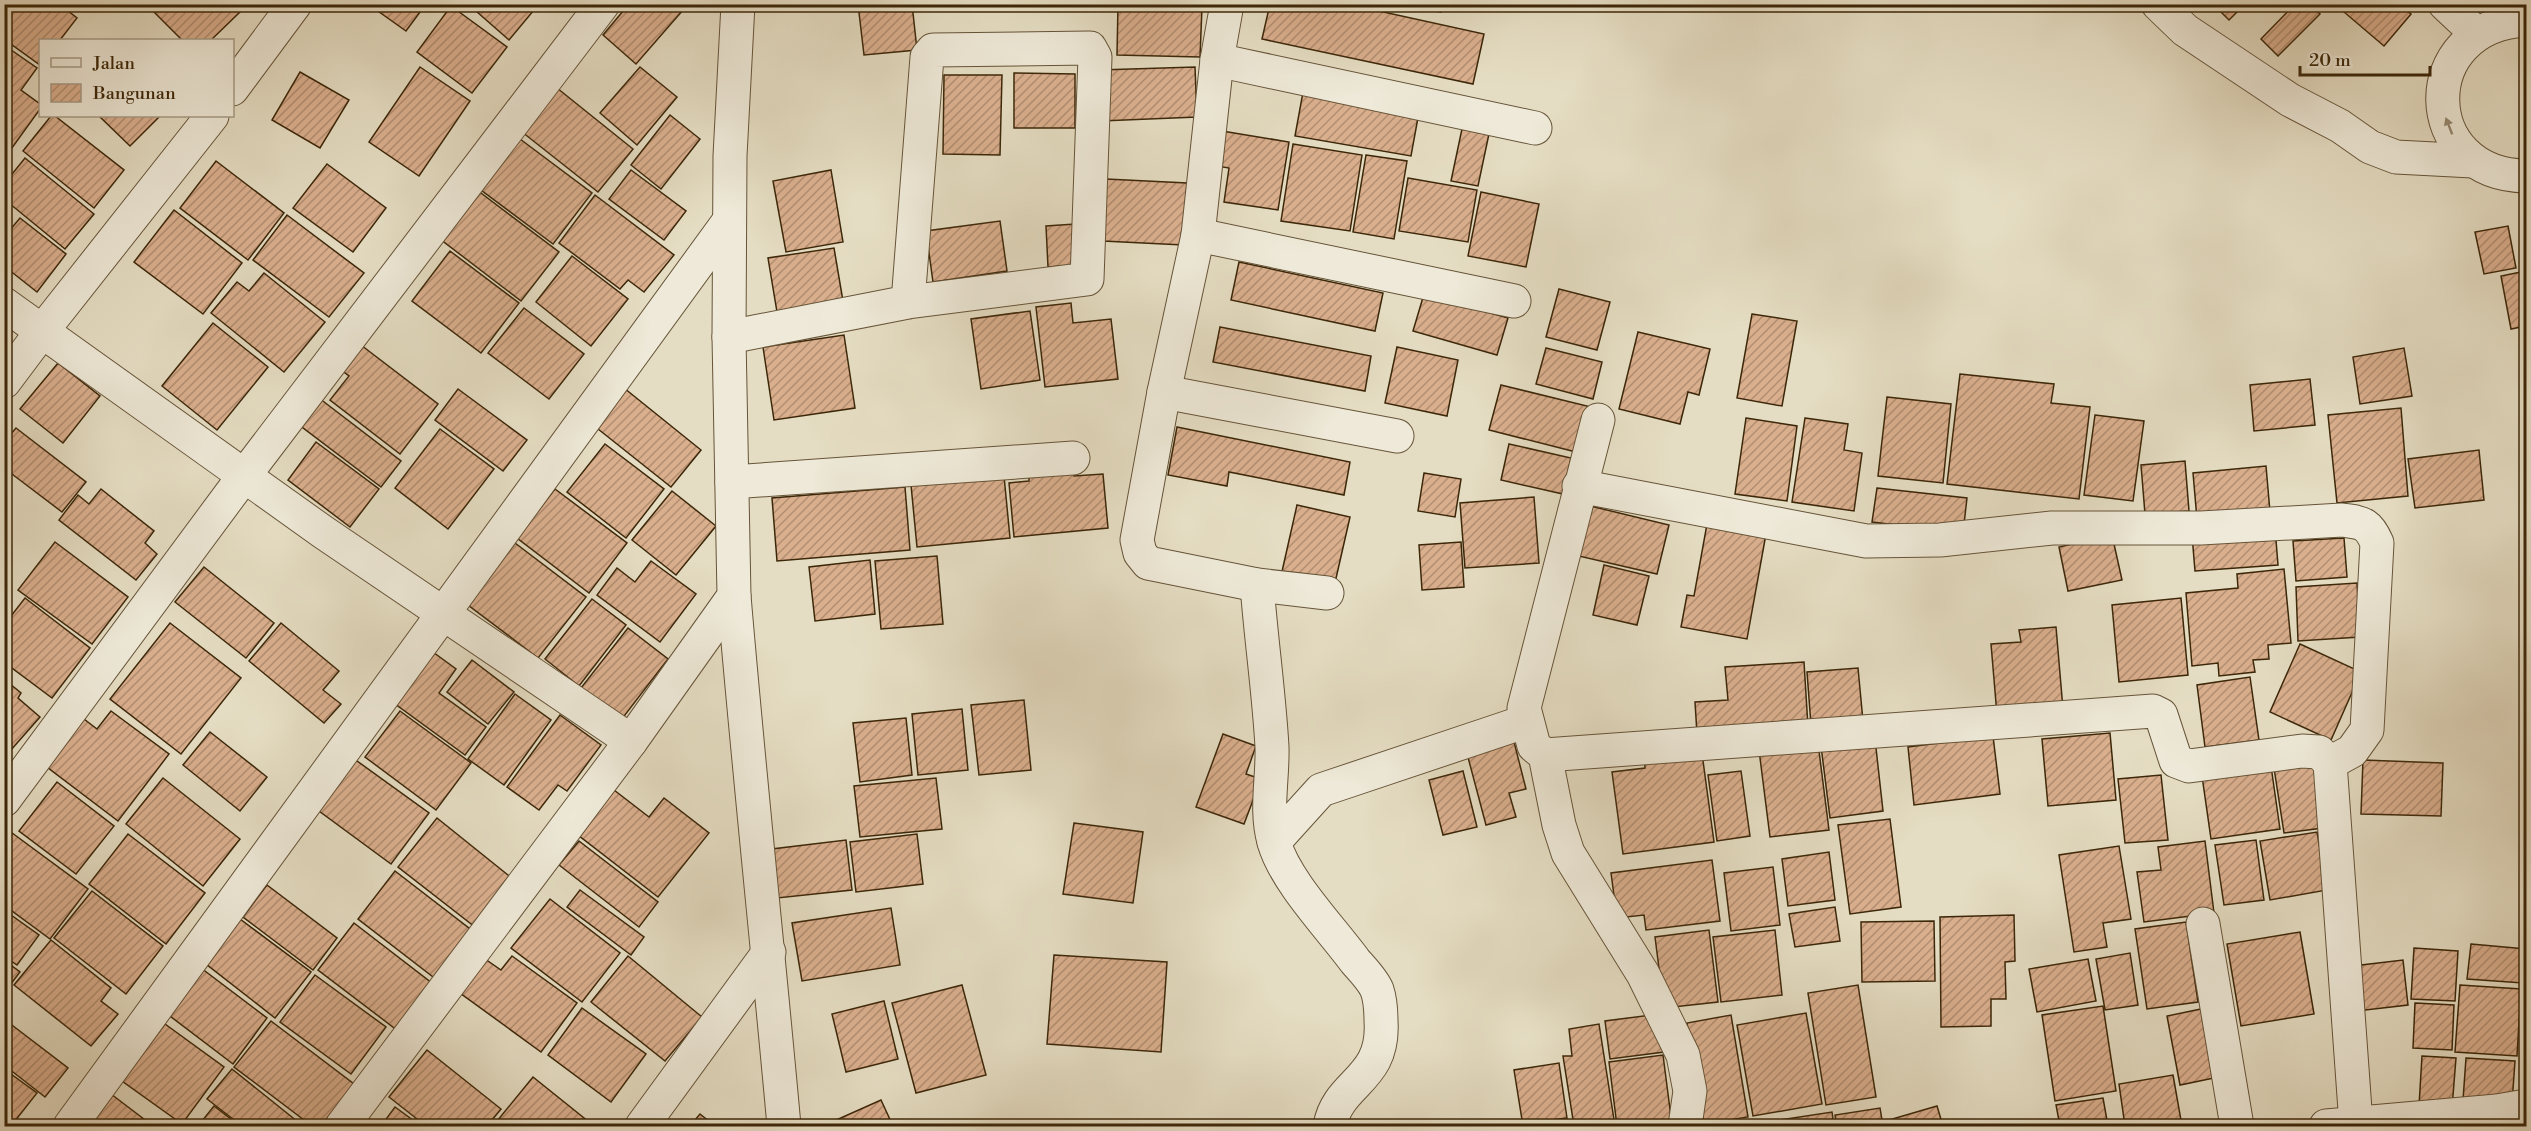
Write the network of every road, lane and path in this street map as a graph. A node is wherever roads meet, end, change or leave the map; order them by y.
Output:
1 (295, 4) edge
2 (603, 4) edge
3 (738, 4) edge
4 (1227, 4) edge
5 (2158, 4) edge
6 (2445, 4) edge
7 (2526, 20) edge
8 (2477, 34) junction
9 (1217, 60) junction
10 (234, 86) edge
11 (211, 117) edge
12 (1535, 129) dead end
13 (2473, 161) junction
14 (2526, 176) edge
15 (729, 220) junction
16 (1198, 235) junction
17 (1514, 301) dead end
18 (908, 302) junction
19 (4, 304) edge
20 (43, 330) junction
21 (729, 337) junction
22 (4, 382) edge
23 (1164, 392) junction
24 (1598, 420) dead end
25 (1396, 436) dead end
26 (1073, 458) dead end
27 (244, 476) junction
28 (732, 482) junction
29 (1579, 486) junction
30 (1257, 585) junction
31 (1327, 593) dead end
32 (735, 596) junction
33 (442, 613) junction
34 (1527, 721) junction
35 (632, 741) junction
36 (1545, 755) junction
37 (2330, 762) junction
38 (4, 800) edge
39 (1274, 842) junction
40 (2203, 924) dead end
41 (769, 952) junction
42 (2526, 1106) edge
43 (2428, 1122) edge
44 (2341, 1125) edge
45 (70, 1126) edge
46 (342, 1126) edge
47 (642, 1126) edge
48 (784, 1126) edge
49 (1330, 1126) edge
50 (1685, 1126) edge
51 (2237, 1126) edge

1 - 10 street
2 - 27 street
3 - 15 street
4 - 9 street
5 - 13 street
6 - 8 street
7 - 8 street
13 -> 8 street
9 - 12 street
9 - 16 street
11 - 20 street
13 - 14 street
15 - 21 street
15 - 33 street
16 - 17 street
16 - 23 street
18 - 18 street
18 - 21 street
19 - 20 street
20 - 22 street
20 - 27 street
21 - 28 street
23 - 25 street
23 - 30 street
24 - 29 street
26 - 28 street
27 - 33 street
27 - 38 street
28 - 32 street
29 - 34 street
29 - 37 street
30 - 31 street
30 - 39 street
32 - 35 street
32 - 41 street
33 - 35 street
33 - 45 street
34 - 36 street
34 - 39 street
35 - 46 street
36 - 37 street
36 - 50 street
37 - 44 street
39 - 49 street
40 - 51 street
41 - 47 street
41 - 48 street
42 - 43 street
43 - 44 street

